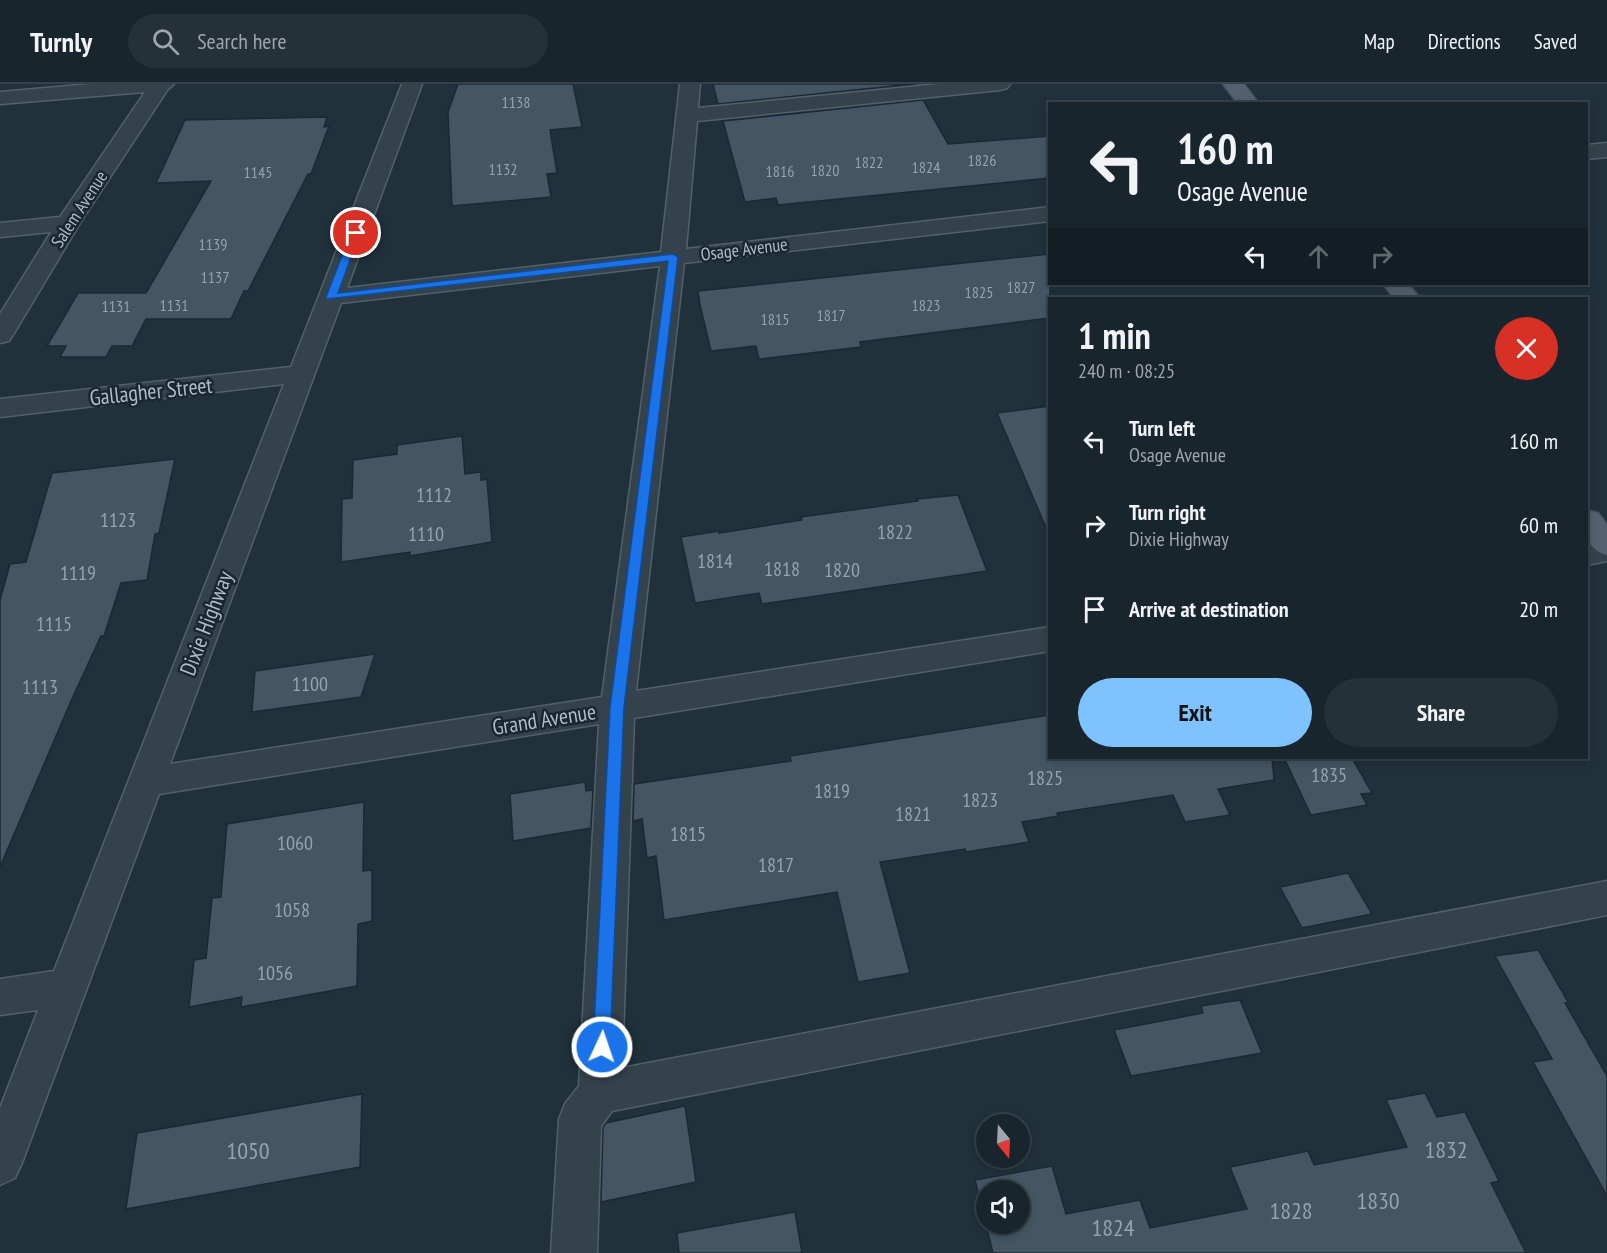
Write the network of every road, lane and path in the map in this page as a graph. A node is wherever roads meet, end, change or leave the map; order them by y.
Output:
1 (162, 84) edge
2 (412, 84) edge
3 (690, 84) edge
4 (1000, 84) edge
5 (1233, 84) edge
6 (0, 98) edge
7 (1247, 102) edge
8 (687, 116) junction
9 (1607, 150) edge
10 (1588, 152) edge
11 (1048, 214) edge
12 (69, 223) junction
13 (0, 230) edge
14 (673, 257) junction
15 (1396, 285) edge
16 (331, 297) junction
17 (1406, 297) edge
18 (0, 335) edge
19 (301, 374) junction
20 (0, 408) edge
21 (1588, 521) edge
22 (1607, 544) edge
23 (1607, 550) edge
24 (1588, 554) edge
25 (1048, 639) edge
26 (617, 707) junction
27 (145, 782) junction
28 (1607, 898) edge
29 (68, 987) junction
30 (0, 997) edge
31 (600, 1092) junction
32 (0, 1163) edge
33 (574, 1253) edge

1 - 6 street
1 - 12 street, Salem Avenue
2 - 16 street, Dixie Highway
3 - 8 street
4 - 8 street
5 - 7 main road
8 - 14 street
9 - 10 street
11 - 14 street, Osage Avenue
12 - 13 street
12 - 18 street, Salem Avenue
14 - 16 street, Osage Avenue
14 - 26 street
15 - 17 main road
16 - 19 street, Dixie Highway
19 - 20 street, Gallagher Street
19 - 27 street, Dixie Highway
21 - 22 main road
23 - 24 street
25 - 26 street, Grand Avenue
26 - 27 street, Grand Avenue
26 - 31 street
27 - 29 street, Dixie Highway
28 - 31 street
29 - 30 street
29 - 32 street, Dixie Highway
31 - 33 street

